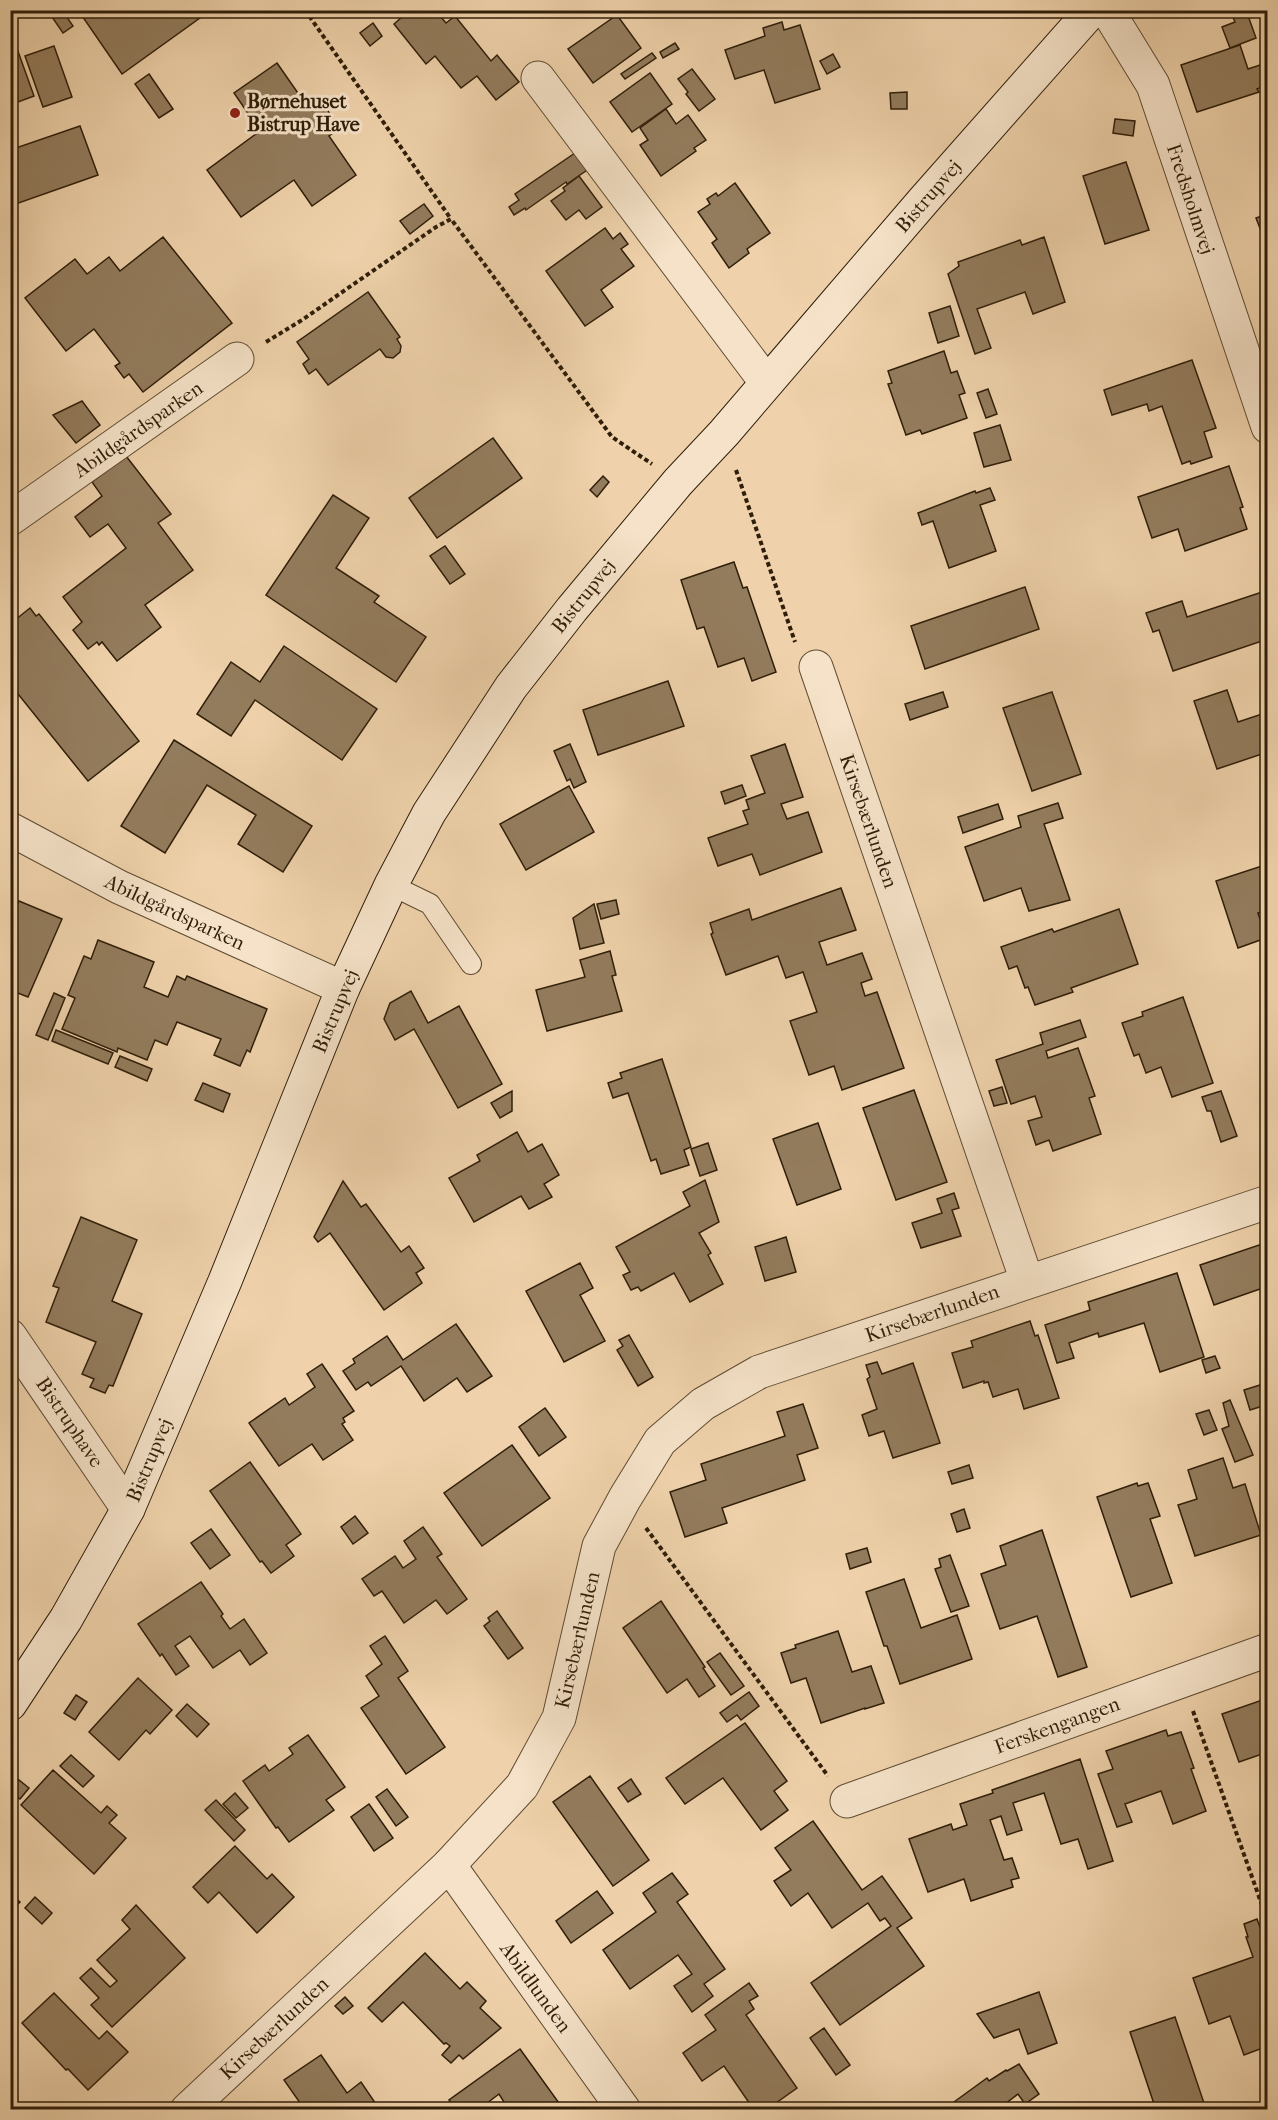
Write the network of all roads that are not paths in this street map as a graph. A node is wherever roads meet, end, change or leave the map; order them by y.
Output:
1 (1092, 10) edge
2 (1107, 10) edge
3 (538, 78) dead end
4 (237, 359) road end
5 (766, 382) junction
6 (1262, 394) edge
7 (1268, 427) edge
8 (10, 519) edge
9 (816, 667) road end
10 (10, 829) edge
11 (391, 885) junction
12 (471, 964) dead end
13 (343, 988) junction
14 (1268, 1202) edge
15 (1028, 1281) junction
16 (10, 1336) edge
17 (128, 1509) junction
18 (1268, 1650) edge
19 (10, 1704) edge
20 (847, 1801) road end
21 (448, 1865) junction
22 (187, 2109) edge
23 (624, 2109) edge

1 - 5 street, Bistrupvej
2 - 6 street, Fredsholmvej
3 - 5 street
4 - 8 street, Abildgårdsparken
5 - 11 street, Bistrupvej
6 - 7 street, Fredsholmvej
9 - 15 street, Kirsebærlunden
10 - 13 street, Abildgårdsparken
11 - 12 lane
11 - 13 street, Bistrupvej
13 - 17 street, Bistrupvej
14 - 15 street, Kirsebærlunden
15 - 21 street, Kirsebærlunden
16 - 17 street, Bistruphave
17 - 19 street, Bistrupvej
18 - 20 street, Ferskengangen
21 - 22 street, Kirsebærlunden
21 - 23 street, Abildlunden

